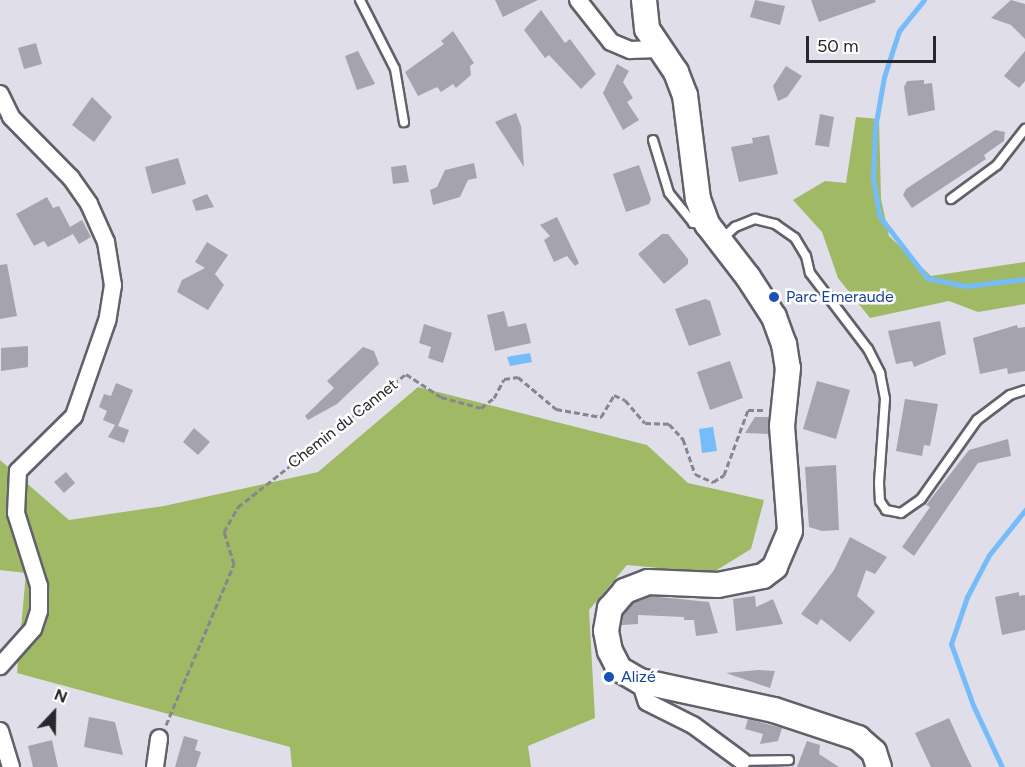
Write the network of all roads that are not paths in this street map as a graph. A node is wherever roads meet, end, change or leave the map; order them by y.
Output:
1 (360, 0) edge
2 (578, 0) edge
3 (644, 0) edge
4 (659, 49) junction
5 (0, 94) edge
6 (404, 122) dead end
7 (1025, 129) edge
8 (653, 141) dead end
9 (951, 199) dead end
10 (713, 232) junction
11 (1025, 390) edge
12 (0, 666) edge
13 (640, 681) junction
14 (0, 731) edge
15 (159, 738) road end
16 (789, 760) dead end
17 (745, 764) edge
18 (11, 767) edge
19 (154, 767) edge
20 (879, 767) edge

1 - 6 lane
2 - 4 street
3 - 4 street
4 - 10 street
5 - 12 street
7 - 9 lane
8 - 10 lane
10 - 11 lane
10 - 13 street
13 - 17 street
13 - 20 street
14 - 18 street
15 - 19 street
16 - 17 lane

